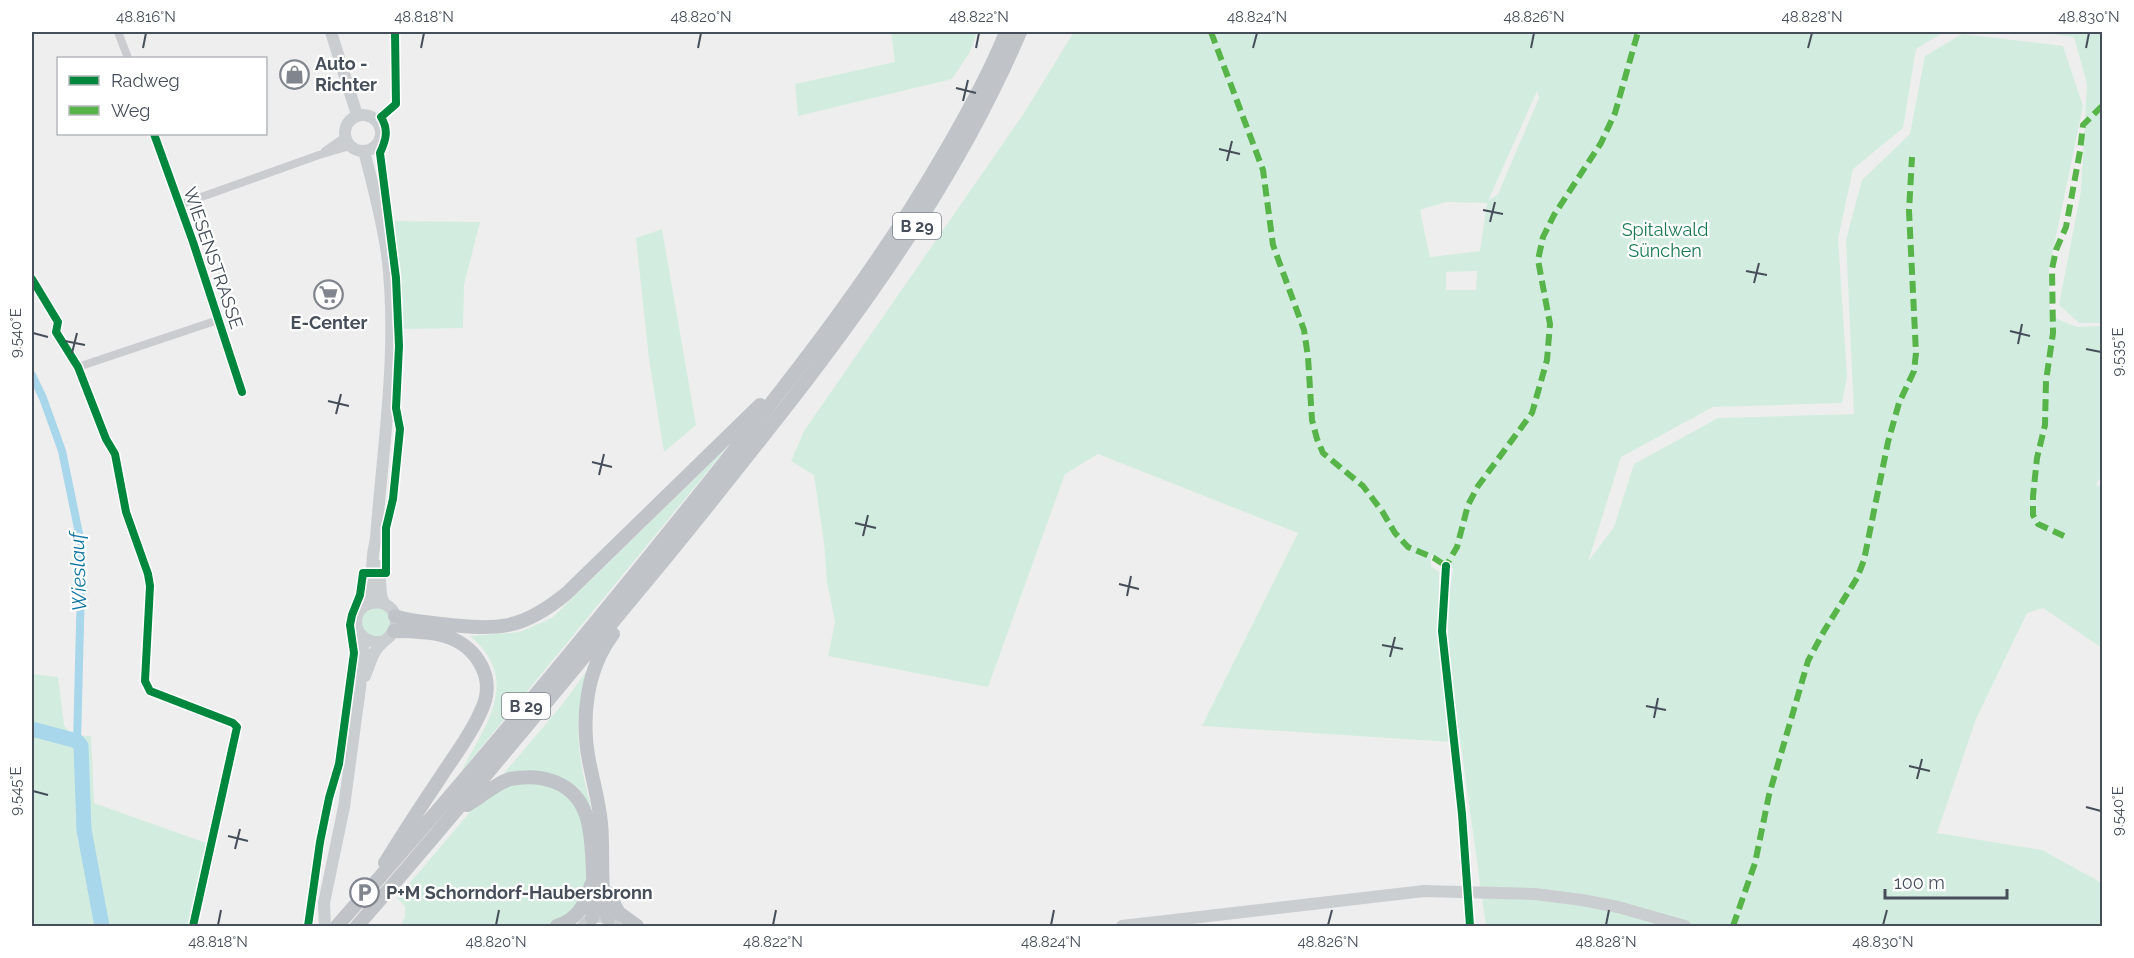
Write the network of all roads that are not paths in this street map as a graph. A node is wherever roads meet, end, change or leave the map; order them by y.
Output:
1 (118, 32) edge
2 (331, 32) edge
3 (395, 32) edge
4 (1006, 32) edge
5 (1020, 32) edge
6 (128, 57) edge
7 (396, 104) dead end
8 (360, 115) junction
9 (154, 135) edge
10 (348, 142) junction
11 (369, 149) junction
12 (179, 205) junction
13 (218, 320) junction
14 (78, 368) dead end
15 (787, 384) junction
16 (242, 392) dead end
17 (376, 538) junction
18 (635, 596) junction
19 (370, 603) junction
20 (384, 604) junction
21 (395, 616) junction
22 (394, 631) junction
23 (364, 638) junction
24 (381, 642) junction
25 (360, 688) junction
26 (457, 810) junction
27 (417, 837) junction
28 (598, 874) junction
29 (587, 922) edge
30 (612, 923) edge
31 (328, 926) edge
32 (357, 927) edge
33 (557, 927) edge
34 (637, 927) edge
35 (1122, 927) edge
36 (1685, 927) edge

1 - 6 street
2 - 8 main road
3 - 7 street
4 - 15 highway, B 29
5 - 18 highway, B 29
8 - 10 main road
8 - 11 main road
9 - 12 street, WIESENSTRASSE
10 - 11 main road
10 - 12 street, WIESENSTRASSE
11 - 17 main road
12 - 13 street, WIESENSTRASSE
13 - 14 street, WIESENSTRASSE
13 - 16 street, WIESENSTRASSE
15 - 21 highway
15 - 27 highway, B 29
17 - 19 main road
17 - 20 main road
18 - 26 highway, B 29
18 - 28 highway
19 - 20 main road
19 - 23 main road
20 - 21 main road
21 - 22 main road
22 - 24 main road
22 - 27 highway
23 - 24 main road
23 - 25 main road
24 - 25 main road
25 - 31 main road
26 - 27 highway, B 29
26 - 28 highway
27 - 31 highway
27 - 32 highway, B 29
28 - 29 highway
28 - 30 highway
28 - 33 highway
28 - 34 highway
29 - 30 main road
35 - 36 main road

